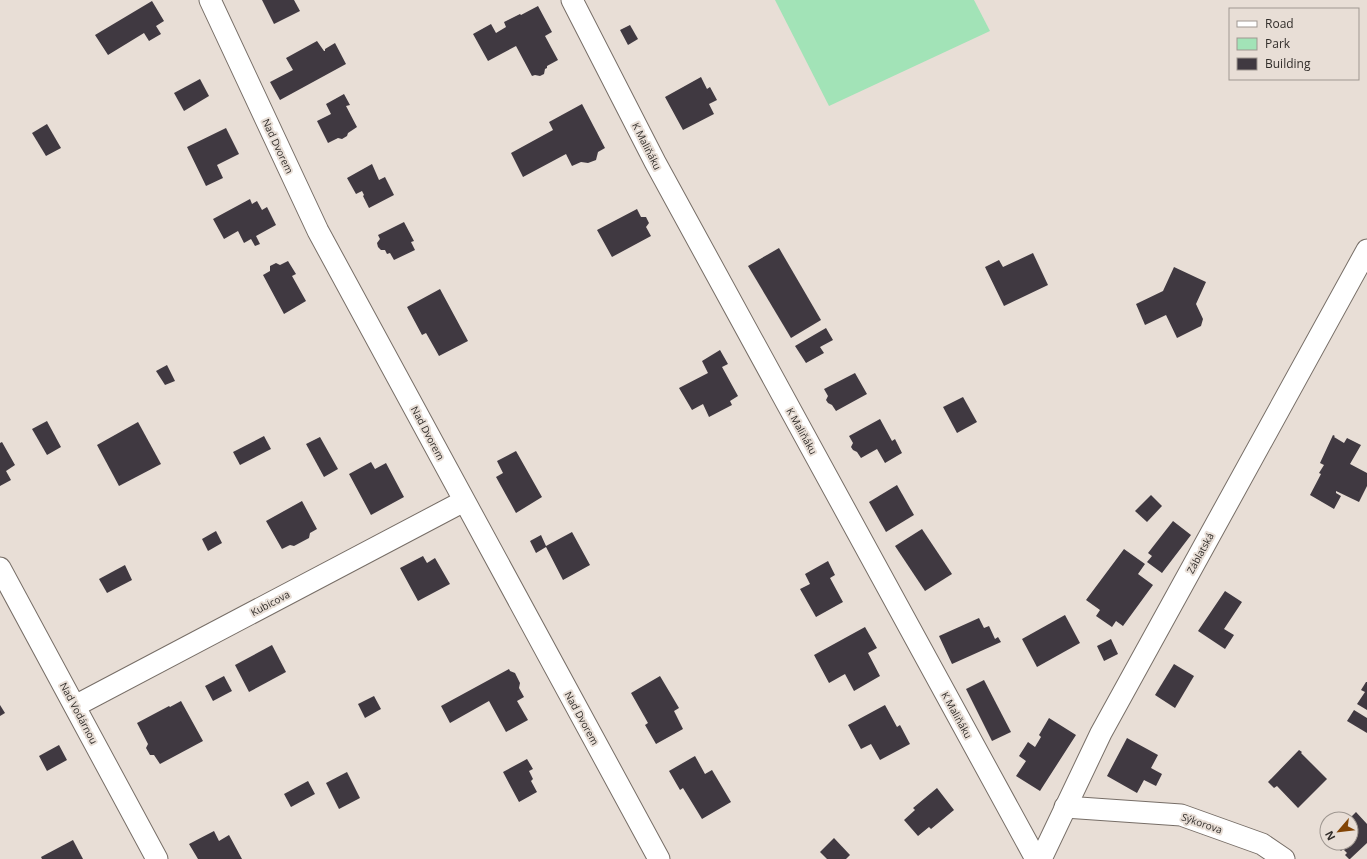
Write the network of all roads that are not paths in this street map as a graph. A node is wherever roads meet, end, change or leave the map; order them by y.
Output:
1 (210, 0) edge
2 (572, 0) edge
3 (1367, 250) edge
4 (464, 501) junction
5 (0, 568) edge
6 (75, 706) junction
7 (1065, 807) junction
8 (157, 859) edge
9 (659, 859) edge
10 (1036, 859) edge
11 (1040, 859) edge
12 (1284, 859) edge

1 - 4 street, Nad Dvorem
2 - 10 street, K Maliňáku
3 - 7 street, Záblatská
4 - 6 street, Kubicova
4 - 9 street, Nad Dvorem
5 - 6 street, Nad Vodárnou
6 - 8 street, Nad Vodárnou
7 - 11 street, Záblatská
7 - 12 street, Sýkorova

